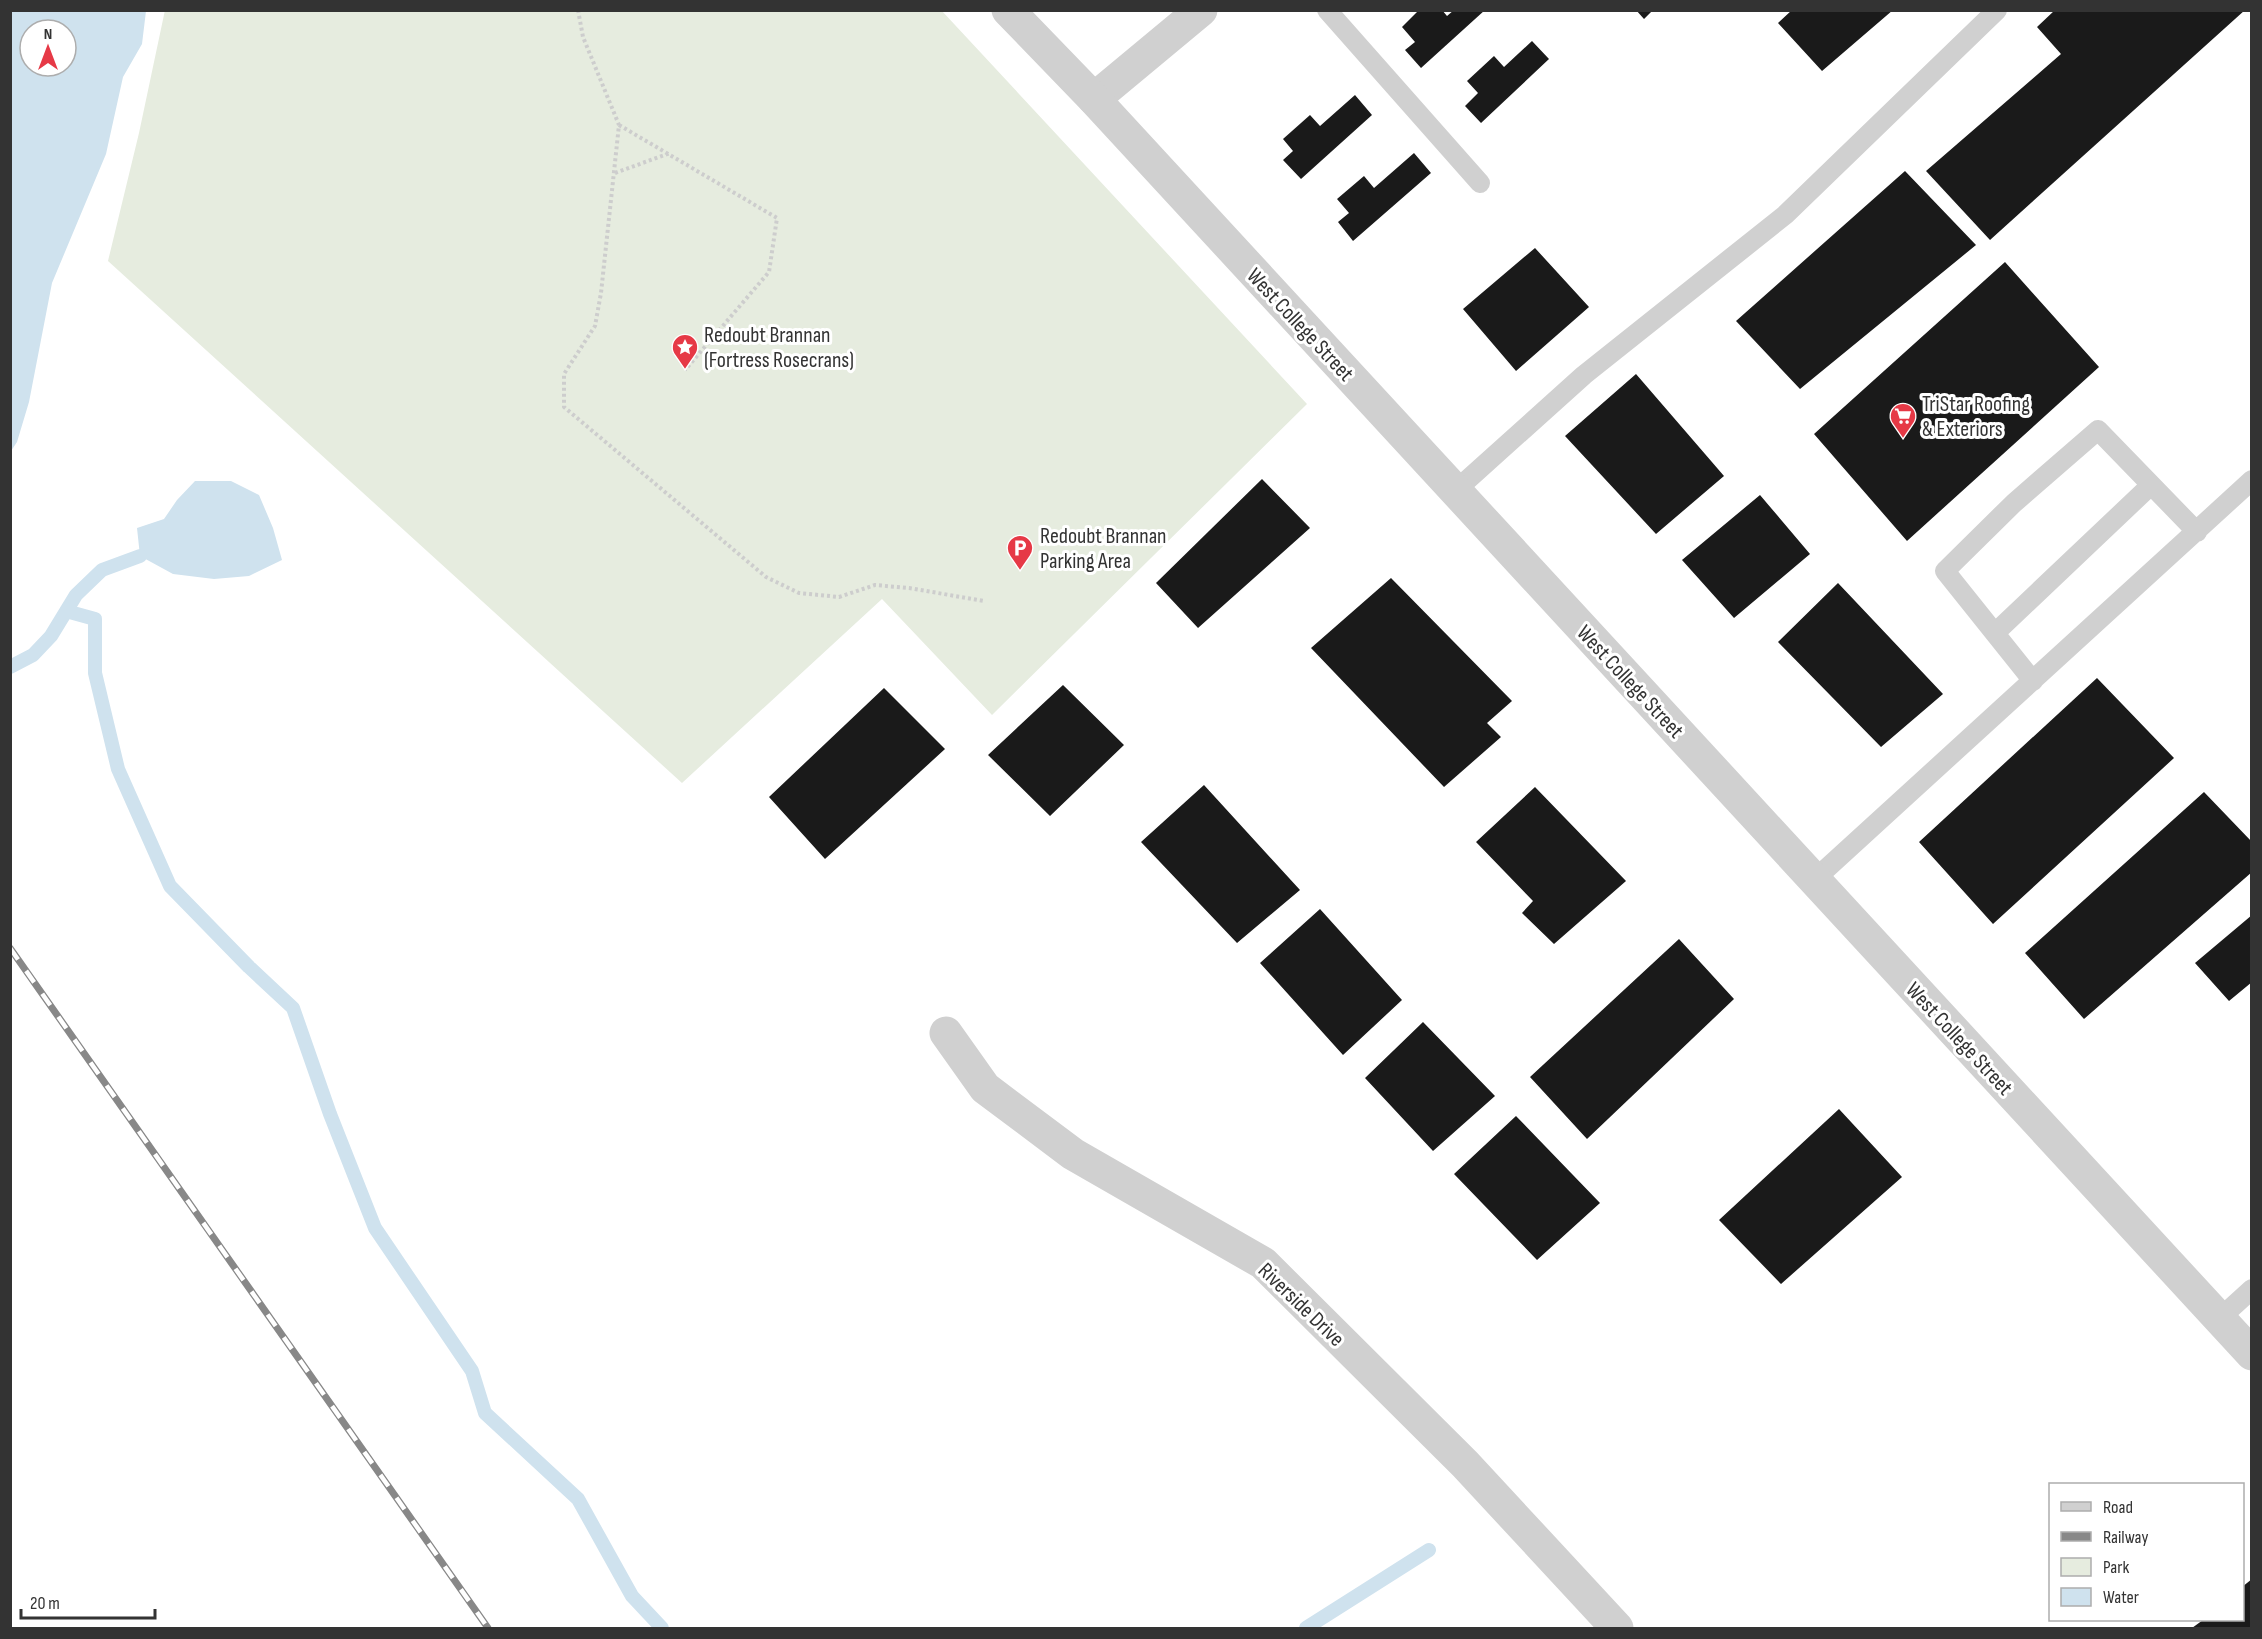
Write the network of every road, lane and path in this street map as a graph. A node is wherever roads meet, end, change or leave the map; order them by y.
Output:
1 (579, 10) edge
2 (1008, 10) edge
3 (1202, 10) edge
4 (1327, 10) edge
5 (1997, 10) edge
6 (1095, 99) junction
7 (619, 125) junction
8 (671, 153) junction
9 (614, 173) junction
10 (1480, 183) dead end
11 (685, 370) dead end
12 (2252, 480) edge
13 (2151, 485) junction
14 (1455, 491) junction
15 (2197, 532) junction
16 (984, 601) dead end
17 (1995, 633) junction
18 (2033, 681) junction
19 (1814, 880) junction
20 (946, 1034) dead end
21 (2252, 1289) edge
22 (2219, 1319) junction
23 (2252, 1354) edge
24 (1617, 1629) edge

1 - 7 path
2 - 6 street, West College Street
3 - 6 street
4 - 10 lane
5 - 14 lane
6 - 14 street, West College Street
7 - 8 path
7 - 9 path
8 - 9 path
8 - 11 path
9 - 16 path
12 - 15 lane
13 - 15 lane
13 - 17 lane
13 - 17 lane
14 - 19 street, West College Street
15 - 18 lane
17 - 18 lane
18 - 19 lane
19 - 22 street, West College Street
20 - 24 street, Riverside Drive
21 - 22 lane
22 - 23 street, West College Street

